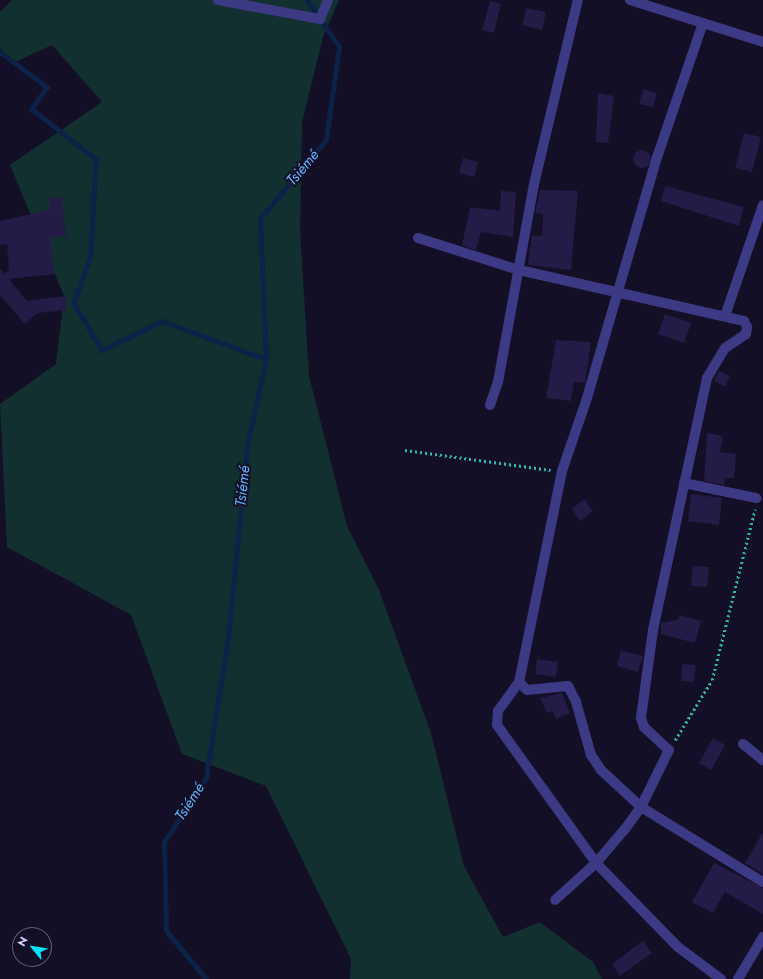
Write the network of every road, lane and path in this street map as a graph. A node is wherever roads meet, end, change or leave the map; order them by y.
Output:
1 (218, 0) edge
2 (328, 0) edge
3 (578, 0) edge
4 (630, 0) edge
5 (703, 24) junction
6 (763, 42) edge
7 (763, 205) edge
8 (418, 238) dead end
9 (518, 270) junction
10 (617, 290) junction
11 (725, 316) junction
12 (490, 405) dead end
13 (405, 450) dead end
14 (562, 471) junction
15 (684, 482) junction
16 (756, 498) joint
17 (519, 682) junction
18 (744, 744) dead end
19 (669, 750) junction
20 (763, 760) edge
21 (641, 806) junction
22 (596, 863) junction
23 (763, 882) edge
24 (556, 900) dead end
25 (763, 937) edge
26 (721, 979) edge
27 (738, 979) edge

1 - 2 street
3 - 9 street
4 - 5 street
5 - 6 street
5 - 10 street
7 - 11 street
8 - 9 street
9 - 10 street
9 - 12 street
10 - 11 street
10 - 14 street
11 - 15 street
13 - 14 path
14 - 17 street
15 - 16 street
15 - 19 street
16 - 19 path
17 - 21 street
17 - 22 street
18 - 20 street
19 - 21 street
21 - 22 street
21 - 23 street
22 - 24 street
22 - 26 street
25 - 27 street

